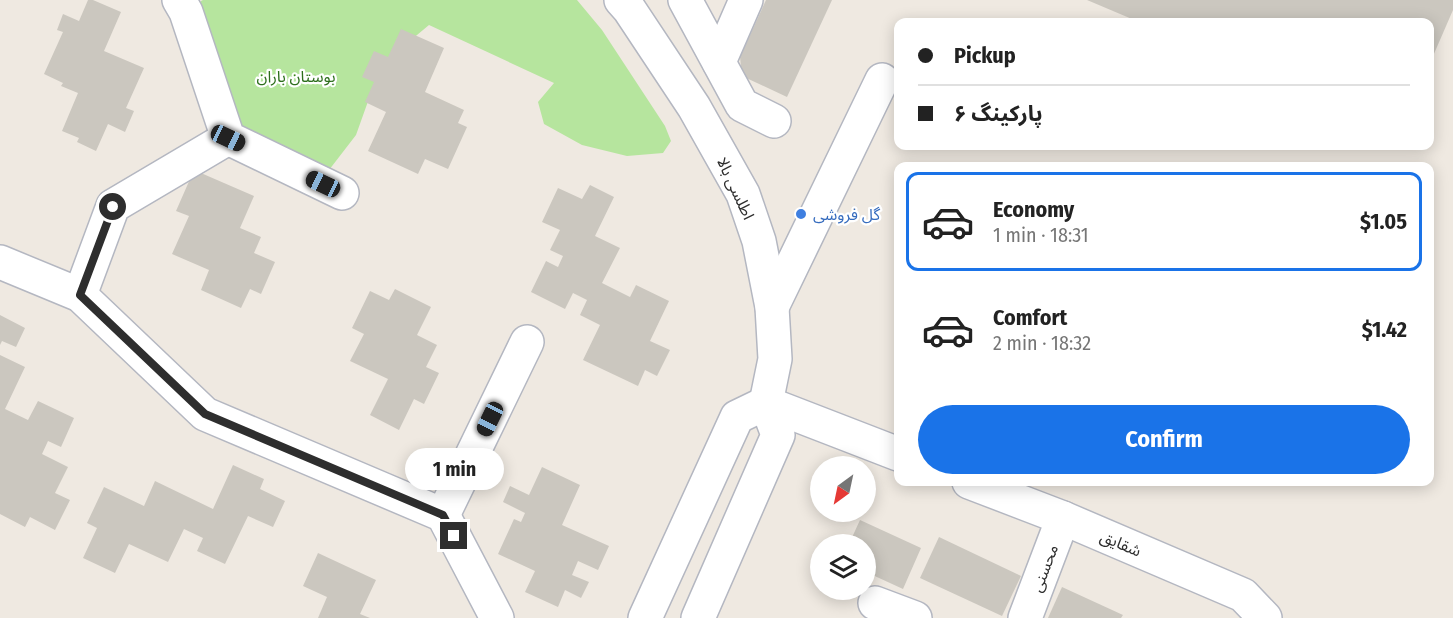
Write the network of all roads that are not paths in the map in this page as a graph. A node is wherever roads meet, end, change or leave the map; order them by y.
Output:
1 (179, 0) edge
2 (621, 0) edge
3 (685, 0) edge
4 (746, 0) edge
5 (719, 62) junction
6 (882, 80) dead end
7 (774, 121) dead end
8 (228, 138) junction
9 (342, 193) dead end
10 (0, 262) edge
11 (80, 295) junction
12 (772, 307) junction
13 (527, 342) dead end
14 (766, 403) junction
15 (894, 452) edge
16 (979, 486) edge
17 (443, 515) junction
18 (1063, 518) junction
19 (875, 603) dead end
20 (1247, 610) edge
21 (497, 618) edge
22 (645, 618) edge
23 (698, 618) edge
24 (915, 618) edge
25 (1025, 618) edge

1 - 8 street
2 - 12 street, اطلسی بالا
3 - 5 street
4 - 5 street
5 - 7 street
6 - 12 street
8 - 9 street
8 - 11 street
10 - 11 street
11 - 17 street
12 - 14 street, اطلسی بالا
13 - 17 street
14 - 15 street
14 - 22 street
14 - 23 street
16 - 18 street, شقایق
17 - 21 street
18 - 20 street, شقایق
18 - 25 street, محسنی
19 - 24 street

